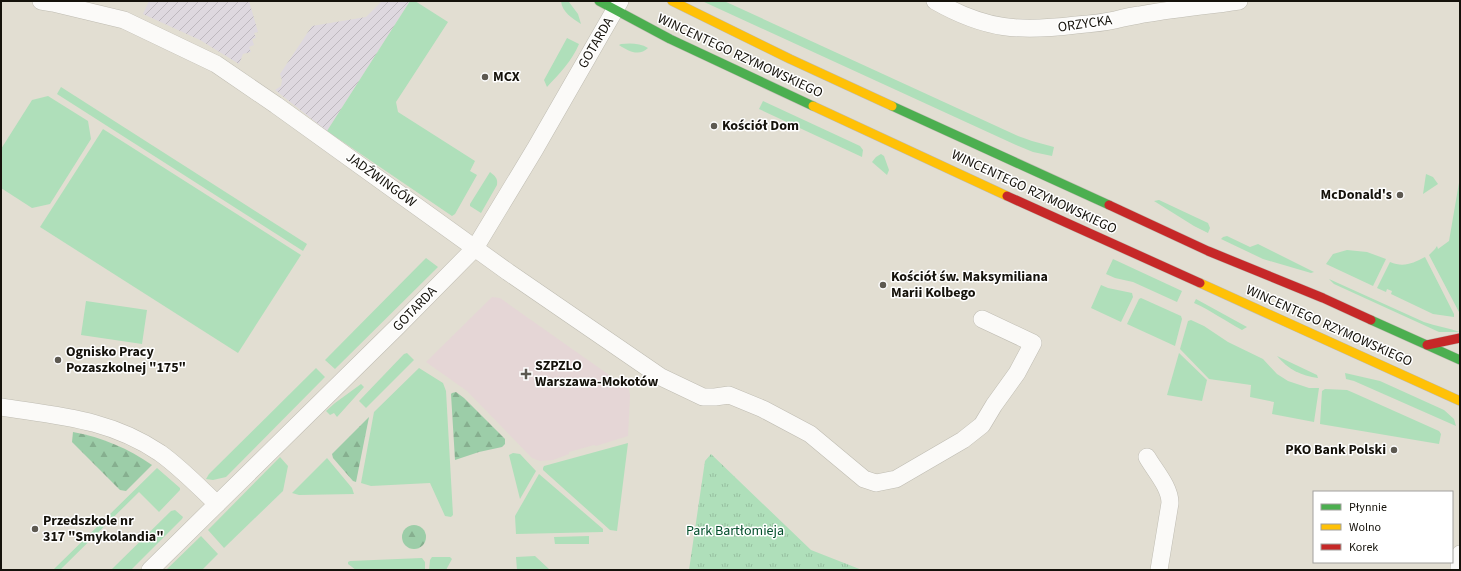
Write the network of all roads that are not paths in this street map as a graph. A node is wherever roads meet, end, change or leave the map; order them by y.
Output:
1 (42, 1) edge
2 (599, 1) edge
3 (672, 1) edge
4 (935, 1) edge
5 (1239, 1) edge
6 (617, 6) edge
7 (475, 248) junction
8 (982, 319) dead end
9 (1460, 338) edge
10 (1427, 345) junction
11 (1460, 360) edge
12 (1460, 401) edge
13 (1, 407) edge
14 (1147, 457) dead end
15 (217, 504) junction
16 (1460, 554) edge
17 (150, 570) edge
18 (1159, 570) edge
19 (1459, 570) edge

1 - 7 street, JADŹWINGÓW
2 - 6 main road, WINCENTEGO RZYMOWSKIEGO
3 - 10 main road, WINCENTEGO RZYMOWSKIEGO
4 - 5 street, ORZYCKA
6 - 7 street, GOTARDA
6 - 12 main road, WINCENTEGO RZYMOWSKIEGO
7 - 8 street, JADŹWINGÓW
7 - 15 street, GOTARDA
9 - 10 main road
10 - 11 main road, WINCENTEGO RZYMOWSKIEGO
13 - 15 street
14 - 18 street
15 - 17 street, GOTARDA
16 - 19 street

